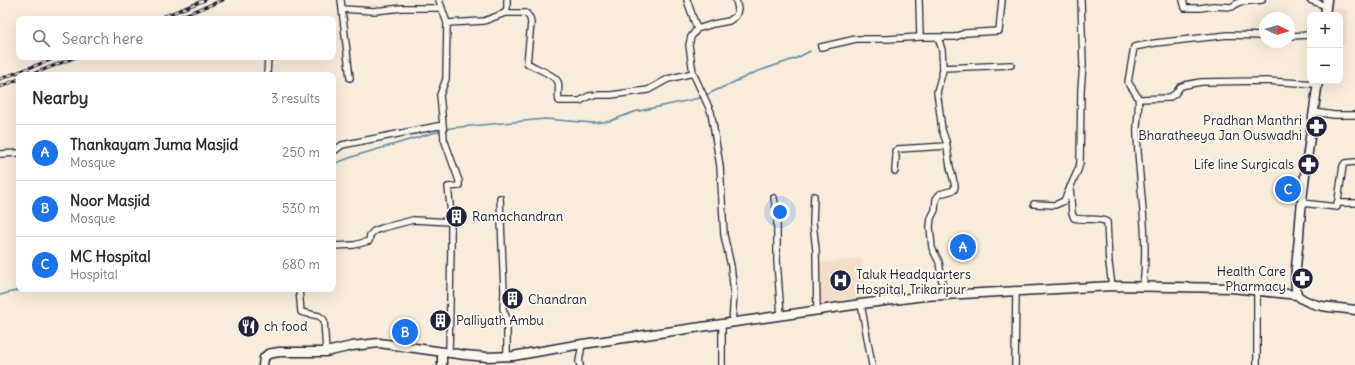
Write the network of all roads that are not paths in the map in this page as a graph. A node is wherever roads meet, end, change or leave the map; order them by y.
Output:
1 (341, 0) edge
2 (439, 0) edge
3 (507, 0) edge
4 (687, 0) edge
5 (736, 0) edge
6 (919, 0) edge
7 (1002, 0) edge
8 (1081, 0) edge
9 (1183, 0) edge
10 (1262, 0) edge
11 (1310, 0) edge
12 (1327, 3) edge
13 (442, 8) junction
14 (342, 9) junction
15 (505, 13) junction
16 (447, 23) junction
17 (697, 29) junction
18 (1307, 35) edge
19 (1259, 36) edge
20 (1295, 36) edge
21 (920, 37) junction
22 (938, 37) junction
23 (821, 47) dead end
24 (268, 60) edge
25 (1011, 65) dead end
26 (943, 68) junction
27 (267, 72) edge
28 (693, 73) junction
29 (350, 78) dead end
30 (1307, 83) edge
31 (1318, 84) edge
32 (1139, 99) junction
33 (1314, 112) junction
34 (1355, 115) edge
35 (444, 128) junction
36 (947, 146) junction
37 (336, 150) edge
38 (16, 153) edge
39 (0, 154) edge
40 (1355, 162) edge
41 (896, 171) dead end
42 (1070, 186) junction
43 (814, 196) dead end
44 (500, 198) dead end
45 (774, 198) dead end
46 (1302, 203) junction
47 (1355, 203) edge
48 (1034, 204) dead end
49 (1337, 204) junction
50 (451, 222) junction
51 (336, 246) edge
52 (1112, 286) junction
53 (1143, 287) junction
54 (1256, 290) junction
55 (1016, 291) junction
56 (299, 292) edge
57 (1297, 295) junction
58 (944, 296) junction
59 (861, 304) junction
60 (1355, 310) edge
61 (817, 311) junction
62 (781, 316) junction
63 (732, 323) junction
64 (722, 324) junction
65 (582, 344) junction
66 (326, 352) junction
67 (446, 352) junction
68 (507, 356) junction
69 (263, 365) edge
70 (442, 365) edge
71 (580, 365) edge
72 (722, 365) edge
73 (872, 365) edge
74 (1015, 365) edge
75 (1257, 365) edge

1 - 14 street
2 - 13 street
3 - 15 street
4 - 17 street
5 - 17 street
6 - 21 street
7 - 22 street
8 - 42 street
9 - 10 street
11 - 12 street
13 - 14 street
13 - 16 street
14 - 29 street
15 - 16 street
15 - 28 street
16 - 35 street
17 - 28 street
18 - 20 street
19 - 32 street
21 - 22 street
21 - 23 street
22 - 26 street
24 - 27 street
25 - 26 street
26 - 36 street
28 - 63 street
30 - 32 street
31 - 33 main road
32 - 53 street
33 - 34 street
33 - 46 main road
35 - 37 street
35 - 50 street
36 - 41 street
36 - 58 street
38 - 39 street
40 - 49 street
42 - 48 street
42 - 52 street
43 - 61 street
44 - 68 street
45 - 62 street
46 - 49 street
46 - 57 main road
47 - 49 street
50 - 51 street
50 - 67 street
52 - 53 main road
52 - 55 main road
53 - 54 main road
54 - 57 main road
54 - 75 street
55 - 58 main road
55 - 74 street
56 - 66 street
57 - 60 main road
58 - 59 main road
59 - 61 main road
59 - 73 street
61 - 62 main road
62 - 63 main road
63 - 64 main road
64 - 65 main road
64 - 72 street
65 - 68 main road
65 - 71 street
66 - 67 main road
66 - 69 main road
67 - 68 main road
67 - 70 main road

